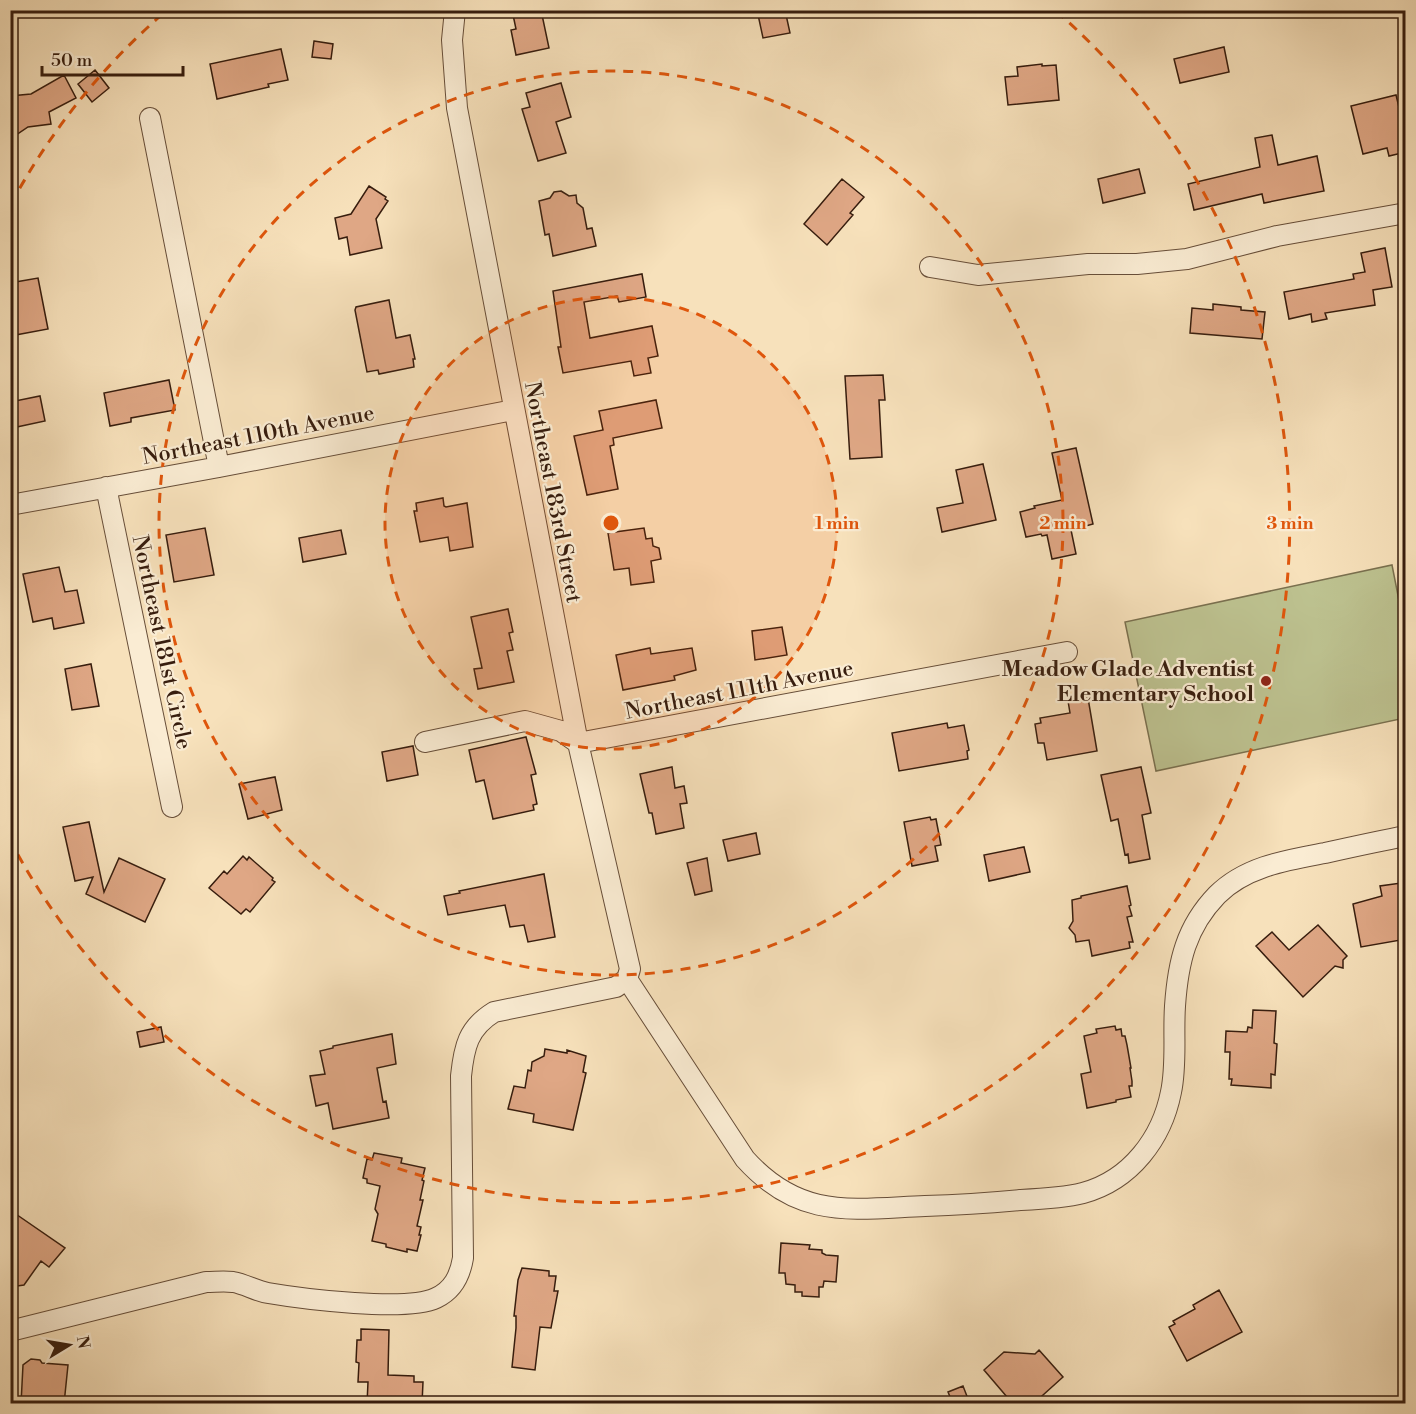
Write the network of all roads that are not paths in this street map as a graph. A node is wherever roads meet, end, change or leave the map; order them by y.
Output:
1 (455, 10) edge
2 (150, 118) dead end
3 (1406, 213) edge
4 (930, 267) dead end
5 (513, 410) junction
6 (219, 467) junction
7 (106, 487) junction
8 (10, 504) edge
9 (1067, 652) dead end
10 (425, 742) dead end
11 (578, 743) junction
12 (172, 807) dead end
13 (1406, 836) edge
14 (627, 979) junction
15 (10, 1331) edge

1 - 5 street, Northeast 183rd Street
2 - 6 street
3 - 4 street
5 - 6 street, Northeast 110th Avenue
5 - 11 street, Northeast 183rd Street
6 - 7 street, Northeast 110th Avenue
7 - 8 street, Northeast 110th Avenue
7 - 12 street, Northeast 181st Circle
9 - 11 street, Northeast 111th Avenue
10 - 11 street
11 - 14 street, Northeast 183rd Street
13 - 14 street
14 - 15 street

